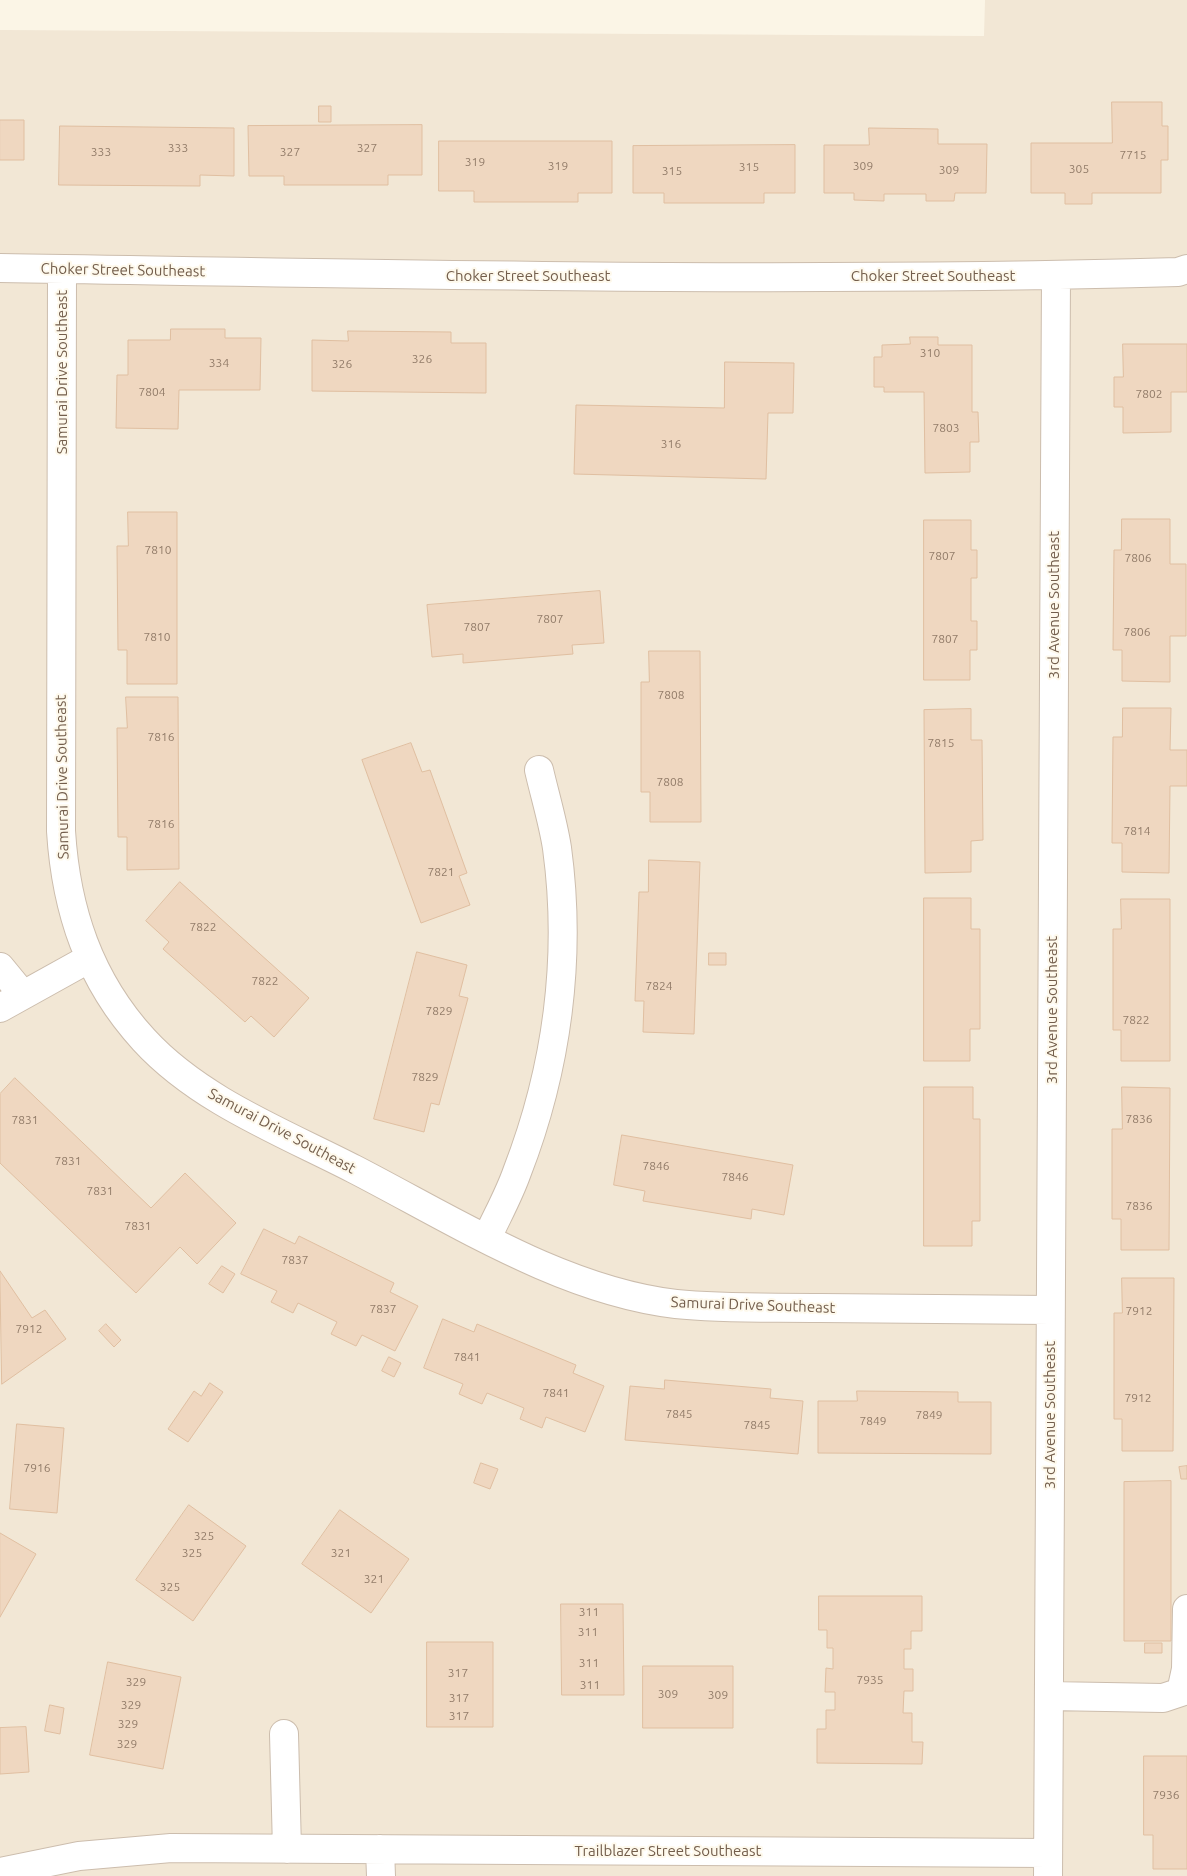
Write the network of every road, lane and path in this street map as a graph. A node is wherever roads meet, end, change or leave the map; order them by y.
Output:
1 (0, 268) edge
2 (62, 269) junction
3 (1187, 269) edge
4 (1056, 276) junction
5 (539, 770) dead end
6 (90, 958) junction
7 (0, 967) edge
8 (11, 1002) edge
9 (488, 1238) junction
10 (1050, 1310) junction
11 (1187, 1608) edge
12 (1049, 1696) junction
13 (284, 1734) dead end
14 (287, 1849) junction
15 (380, 1849) junction
16 (1048, 1864) edge
17 (0, 1872) edge
18 (380, 1876) edge

1 - 2 street, Choker Street Southeast
2 - 4 street, Choker Street Southeast
2 - 6 street, Samurai Drive Southeast
3 - 4 street
4 - 10 street, 3rd Avenue Southeast
5 - 9 street
6 - 8 street
6 - 9 street, Samurai Drive Southeast
7 - 8 street
9 - 10 street, Samurai Drive Southeast
10 - 12 street, 3rd Avenue Southeast
11 - 12 street
12 - 16 street, 3rd Avenue Southeast
13 - 14 street
14 - 15 street, Trailblazer Street Southeast
14 - 17 street, Trailblazer Street Southeast
15 - 16 street, Trailblazer Street Southeast
15 - 18 street

